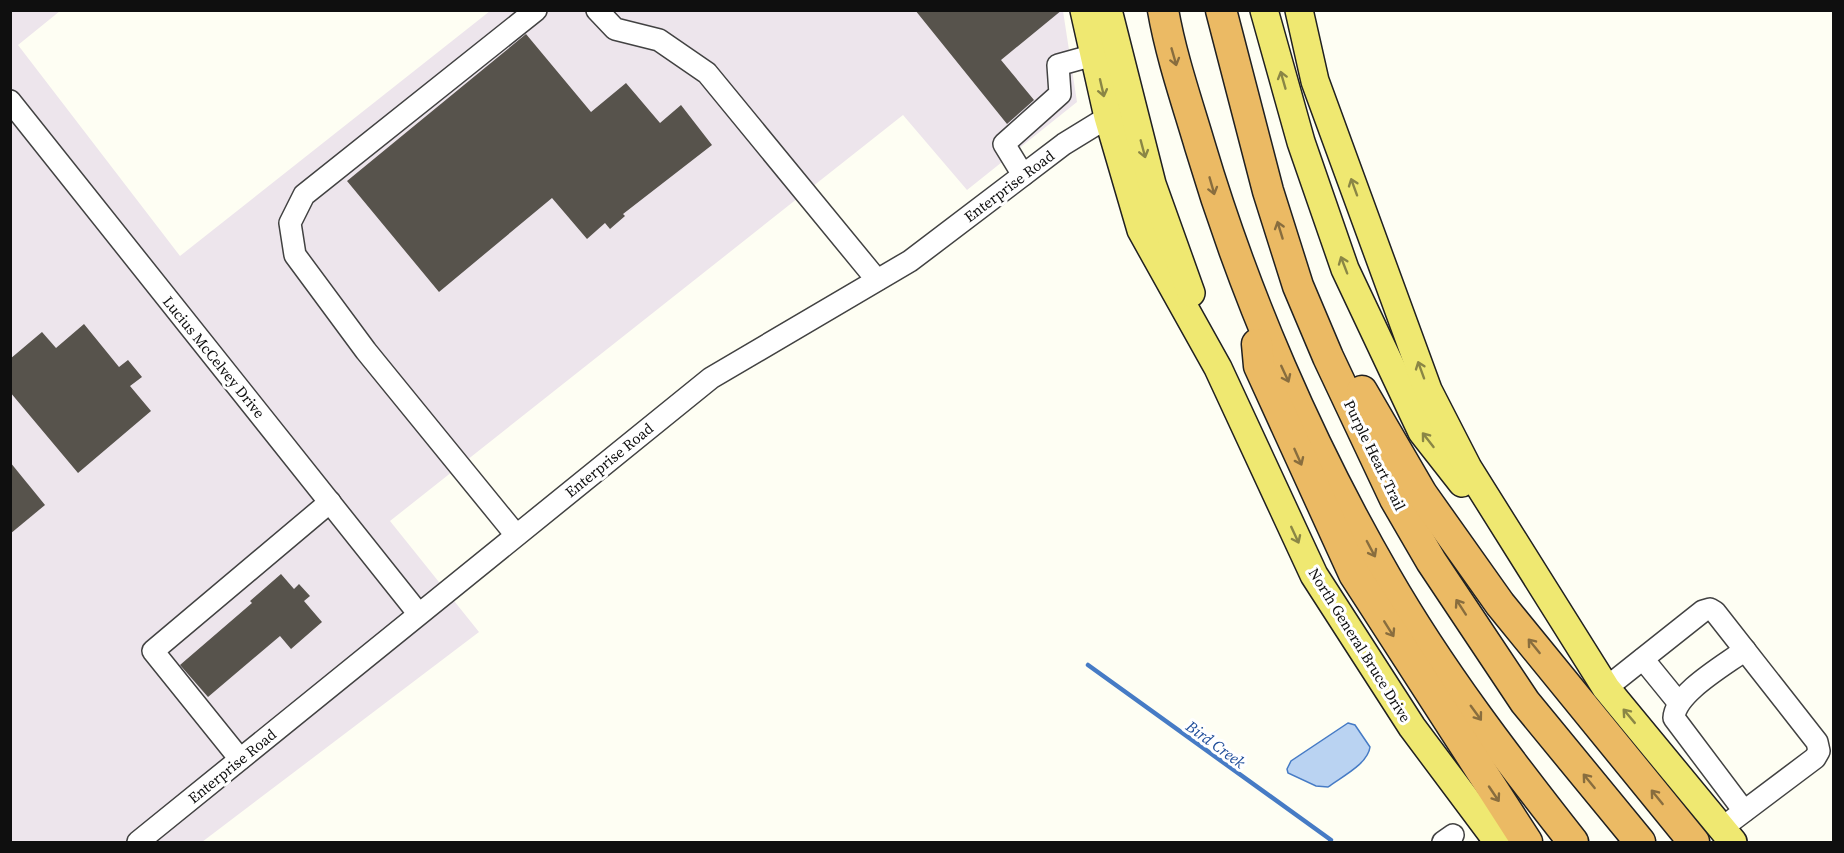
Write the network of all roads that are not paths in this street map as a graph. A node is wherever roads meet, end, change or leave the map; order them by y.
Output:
1 (536, 10) edge
2 (597, 10) edge
3 (1084, 10) edge
4 (1108, 10) edge
5 (1221, 10) edge
6 (1264, 10) edge
7 (1299, 10) edge
8 (1164, 18) edge
9 (1094, 55) junction
10 (10, 101) edge
11 (1108, 117) junction
12 (1023, 175) junction
13 (877, 280) junction
14 (1252, 302) junction
15 (1328, 357) junction
16 (1218, 368) junction
17 (330, 502) junction
18 (516, 535) junction
19 (1530, 568) junction
20 (418, 613) junction
21 (1745, 650) junction
22 (1643, 659) junction
23 (1606, 688) junction
24 (1678, 702) junction
25 (240, 759) junction
26 (1744, 811) junction
27 (1727, 835) edge
28 (138, 843) edge
29 (1498, 843) edge
30 (1527, 843) edge
31 (1573, 843) edge
32 (1640, 843) edge
33 (1694, 843) edge

1 - 18 street
2 - 13 street
3 - 9 main road
4 -> 16 main road
15 -> 5 highway, Purple Heart Trail
19 -> 6 main road
19 -> 7 main road
8 -> 14 highway
9 -> 11 main road
9 - 12 street
10 - 17 street, Lucius McCelvey Drive
11 - 12 street, Enterprise Road
11 - 16 main road
12 - 13 street, Enterprise Road
13 - 18 street, Enterprise Road
14 -> 30 highway
14 -> 31 highway
32 -> 15 highway, Purple Heart Trail
33 -> 15 highway
16 -> 29 main road, North General Bruce Drive
17 - 20 street, Lucius McCelvey Drive
17 - 25 street
18 - 20 street, Enterprise Road
19 - 23 main road
20 - 25 street, Enterprise Road
21 - 22 street
21 - 24 street
21 - 26 street
22 - 23 street
22 - 24 street
27 -> 23 main road
24 - 26 street
25 - 28 street, Enterprise Road
26 - 27 street

